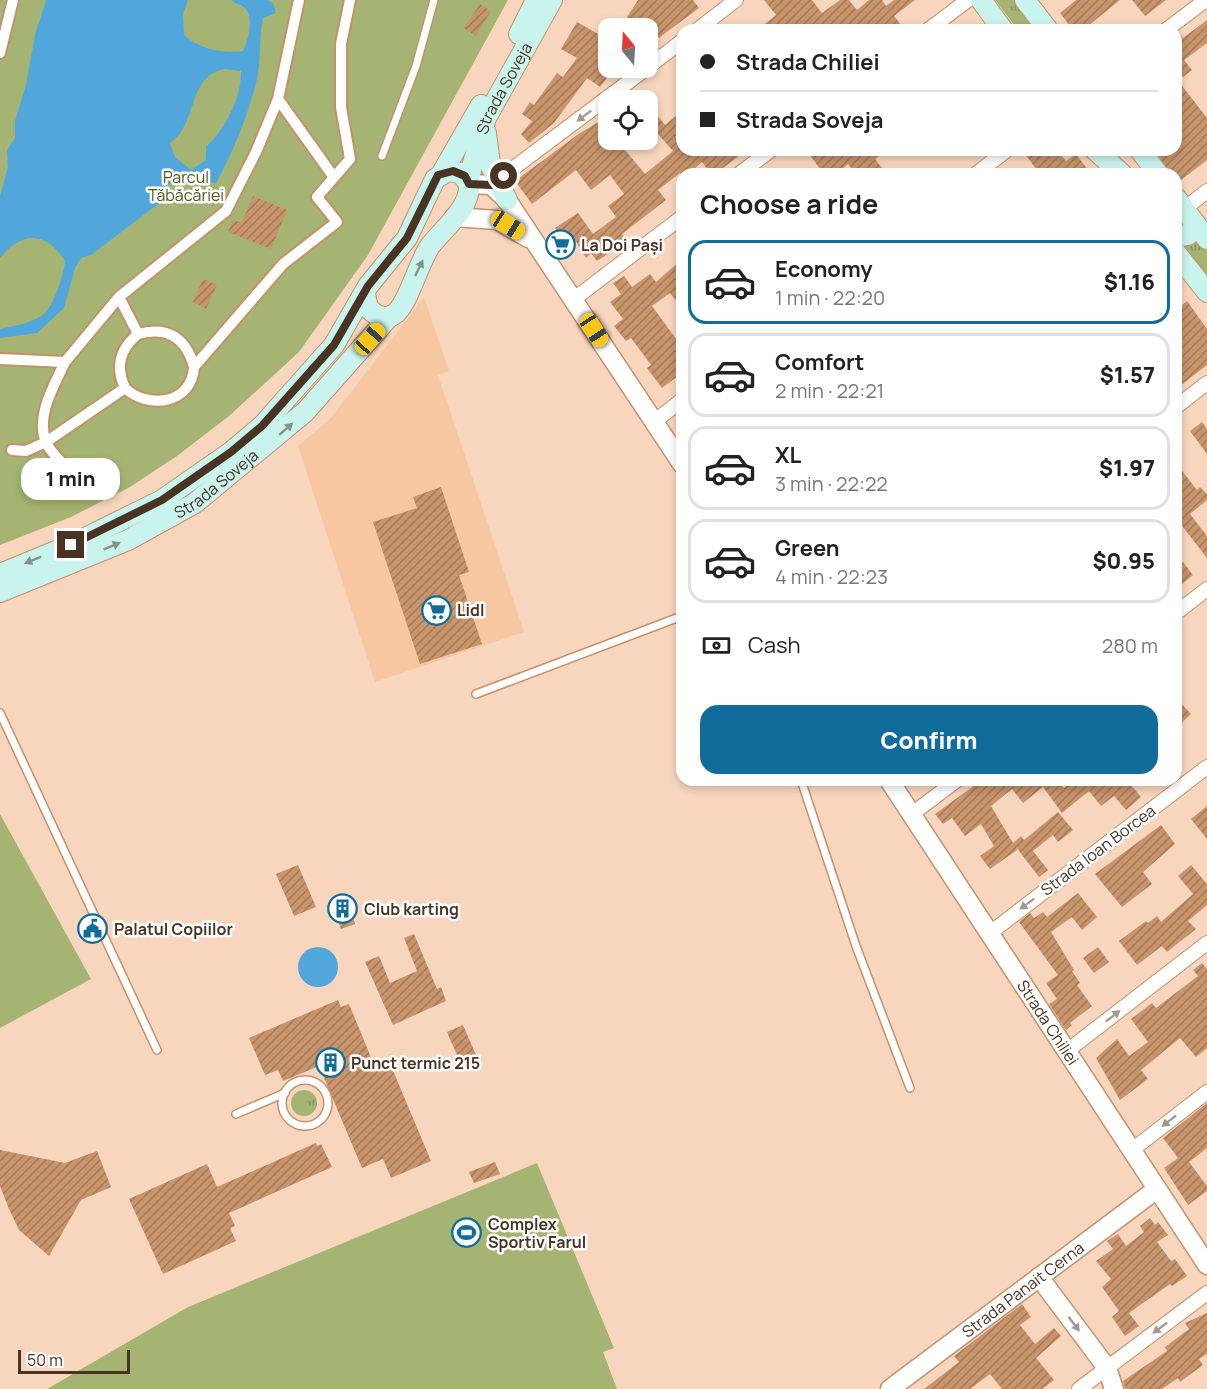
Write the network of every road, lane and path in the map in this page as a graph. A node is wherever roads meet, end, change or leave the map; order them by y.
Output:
1 (13, 0) edge
2 (299, 0) edge
3 (350, 0) edge
4 (434, 0) edge
5 (536, 0) edge
6 (552, 0) edge
7 (736, 0) edge
8 (968, 0) edge
9 (981, 0) edge
10 (1025, 0) edge
11 (1206, 0) edge
12 (705, 24) edge
13 (936, 24) edge
14 (999, 24) edge
15 (1043, 24) edge
16 (1174, 24) edge
17 (676, 46) edge
18 (0, 53) edge
19 (658, 59) edge
20 (633, 78) edge
21 (278, 99) junction
22 (486, 118) junction
23 (382, 156) dead end
24 (763, 156) edge
25 (999, 156) edge
26 (1098, 156) edge
27 (1100, 156) edge
28 (747, 168) edge
29 (984, 168) edge
30 (1107, 168) edge
31 (1115, 168) edge
32 (442, 173) junction
33 (333, 176) junction
34 (469, 183) junction
35 (494, 183) junction
36 (1207, 191) edge
37 (507, 201) joint
38 (1182, 202) edge
39 (1182, 206) edge
40 (454, 217) junction
41 (676, 222) edge
42 (1202, 232) edge
43 (1182, 236) edge
44 (534, 242) junction
45 (1182, 261) edge
46 (1207, 292) edge
47 (365, 294) junction
48 (119, 297) junction
49 (574, 300) junction
50 (389, 316) junction
51 (138, 334) junction
52 (0, 359) edge
53 (65, 362) junction
54 (194, 367) junction
55 (1207, 383) edge
56 (125, 388) junction
57 (1182, 402) edge
58 (676, 405) edge
59 (655, 422) junction
60 (46, 442) junction
61 (12, 450) dead end
62 (676, 455) edge
63 (73, 474) dead end
64 (0, 574) edge
65 (1207, 589) edge
66 (0, 592) edge
67 (1182, 608) edge
68 (676, 618) edge
69 (476, 694) dead end
70 (0, 713) edge
71 (1207, 766) edge
72 (1182, 785) edge
73 (803, 786) edge
74 (894, 786) edge
75 (949, 786) edge
76 (1181, 786) edge
77 (912, 814) junction
78 (990, 933) junction
79 (1207, 943) edge
80 (157, 1050) dead end
81 (1067, 1051) junction
82 (910, 1088) dead end
83 (1207, 1092) edge
84 (285, 1093) junction
85 (236, 1114) dead end
86 (1131, 1150) junction
87 (1157, 1189) junction
88 (1207, 1265) edge
89 (1039, 1277) junction
90 (1207, 1293) edge
91 (1107, 1368) junction
92 (890, 1389) edge
93 (1079, 1389) edge
94 (1114, 1389) edge

1 - 18 street
2 - 21 street
3 - 33 street
4 - 23 lane
5 - 32 main road, Strada Soveja
6 - 22 main road, Strada Soveja
7 - 12 street
8 - 13 street
9 - 14 main road
10 - 15 main road
11 - 16 street
17 - 19 street
20 -> 35 street
21 - 33 street
21 - 48 street
22 - 34 main road, Strada Soveja
22 - 35 main road
24 - 28 street
25 - 29 street
26 - 30 main road
27 - 31 main road
32 - 34 main road
32 - 47 main road, Strada Soveja
33 - 54 street
34 - 35 street
34 - 40 main road, Strada Soveja
35 - 37 main road
36 - 38 street
37 - 44 street
39 - 42 main road
40 - 44 street
50 -> 40 main road, Strada Soveja
41 - 49 street
42 - 43 main road
44 - 49 street
45 - 46 main road
47 - 50 main road
47 -> 64 main road, Strada Soveja
48 - 51 street
48 - 53 street
49 - 59 street
66 -> 50 main road, Strada Soveja
51 - 54 street
51 - 56 street
52 - 53 street
53 - 60 street
54 - 56 street
55 - 57 street
56 - 60 street
58 - 59 street
59 - 62 street
60 - 61 street
60 - 63 street
65 - 67 street
68 - 69 lane
70 - 80 lane
71 -> 72 street, Strada Ioan Borcea
73 - 82 lane
74 - 77 street, Strada Chiliei
75 - 77 street
76 -> 78 street, Strada Ioan Borcea
77 - 78 street, Strada Chiliei
78 - 81 street, Strada Chiliei
81 -> 79 street
81 - 86 street, Strada Chiliei
83 -> 86 street
84 - 84 lane
84 - 85 lane
86 - 87 street, Strada Chiliei
87 - 88 street, Strada Chiliei
87 - 89 street, Strada Panait Cerna
89 -> 91 street
89 - 92 street, Strada Panait Cerna
90 -> 91 street
91 - 93 street
91 - 94 street

